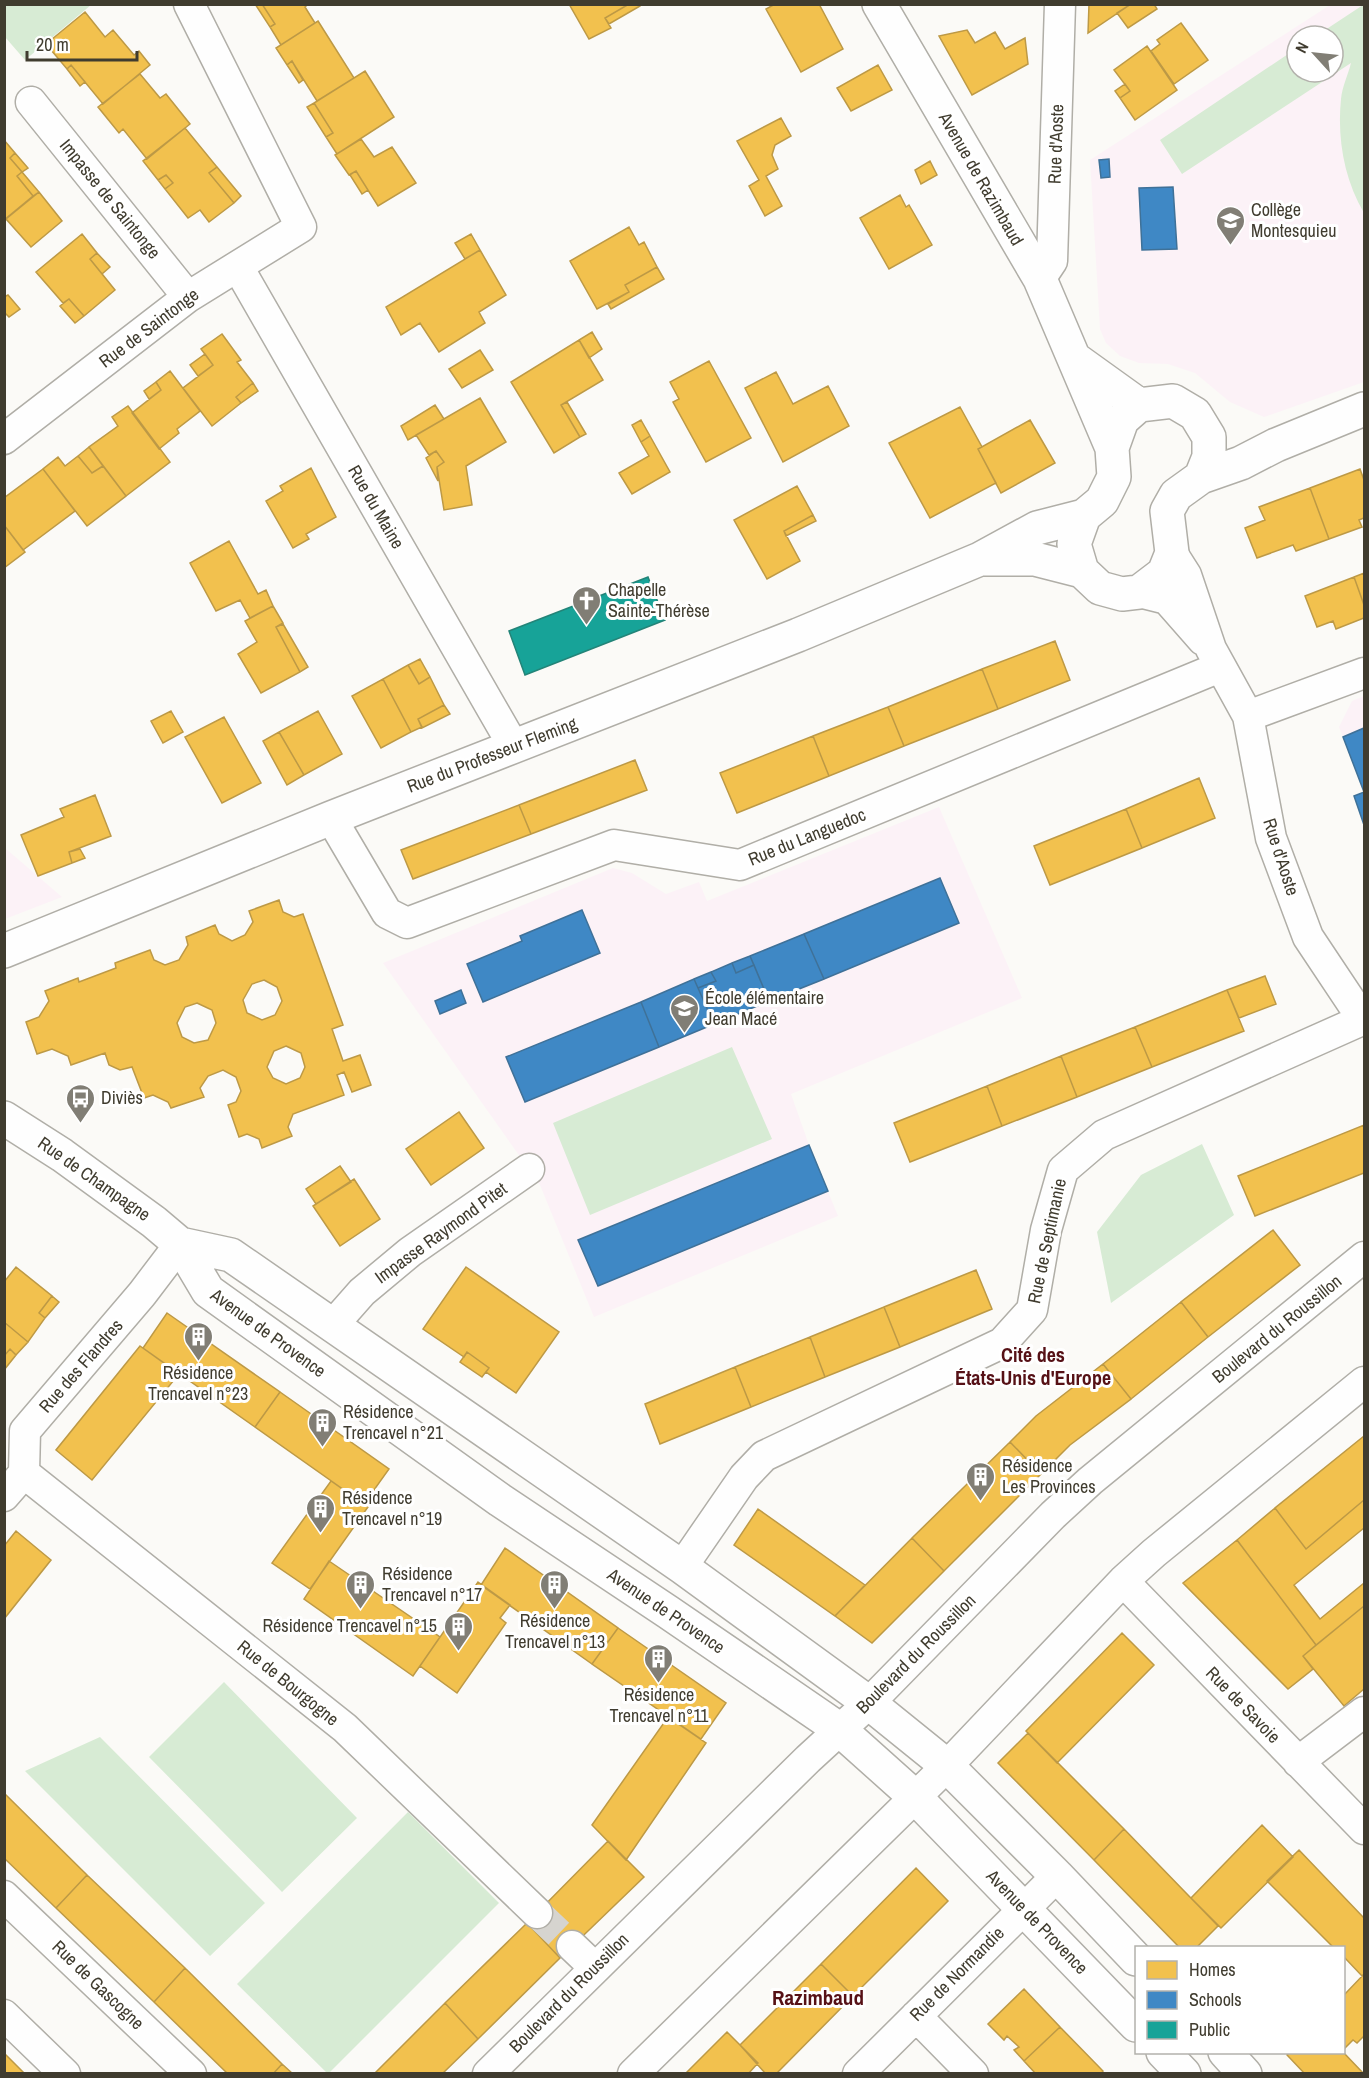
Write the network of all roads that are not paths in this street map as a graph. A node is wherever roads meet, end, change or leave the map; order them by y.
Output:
1 (189, 4) edge
2 (879, 4) edge
3 (1060, 4) edge
4 (32, 102) dead end
5 (238, 267) junction
6 (1040, 279) junction
7 (188, 297) junction
8 (1075, 359) junction
9 (1139, 405) junction
10 (1365, 409) edge
11 (1209, 437) junction
12 (4, 439) edge
13 (1276, 445) junction
14 (1112, 448) junction
15 (1201, 477) junction
16 (1084, 516) junction
17 (1172, 554) junction
18 (980, 559) junction
19 (1082, 571) junction
20 (1139, 592) junction
21 (1216, 658) junction
22 (1365, 673) edge
23 (1248, 716) junction
24 (514, 747) junction
25 (331, 818) junction
26 (4, 951) edge
27 (1363, 1021) edge
28 (4, 1118) edge
29 (528, 1169) dead end
30 (180, 1244) junction
31 (1365, 1257) edge
32 (332, 1326) junction
33 (1365, 1382) edge
34 (24, 1473) junction
35 (4, 1496) edge
36 (682, 1567) junction
37 (1123, 1581) junction
38 (869, 1703) junction
39 (1365, 1712) edge
40 (839, 1729) junction
41 (1298, 1762) junction
42 (947, 1766) junction
43 (915, 1797) junction
44 (1365, 1829) edge
45 (1058, 1876) junction
46 (4, 1896) edge
47 (1023, 1908) junction
48 (537, 1913) tunnel mouth
49 (572, 1946) tunnel mouth
50 (1135, 1957) edge
51 (594, 1967) junction
52 (4, 2015) edge
53 (916, 2016) junction
54 (1135, 2023) edge
55 (1165, 2054) edge
56 (1227, 2054) edge
57 (65, 2073) edge
58 (191, 2073) edge
59 (488, 2073) edge
60 (633, 2073) edge
61 (858, 2073) edge
62 (974, 2073) edge
63 (1184, 2073) edge
64 (1245, 2073) edge

1 - 5 street, Rue de Saintonge
2 - 6 street, Avenue de Razimbaud
3 - 6 street, Rue d'Aoste
4 - 7 street, Impasse de Saintonge
5 - 7 street, Rue de Saintonge
5 - 24 street, Rue du Maine
6 - 8 street, Avenue de Razimbaud
7 - 12 street, Rue de Saintonge
8 - 9 street
8 - 14 street, Avenue de Razimbaud
9 - 11 street
9 - 14 street
10 - 13 street
11 - 13 street
11 - 15 street
13 - 15 street
14 - 16 street
15 - 17 street
16 - 18 street, Rue du Professeur Fleming
16 - 19 street
17 - 20 street
17 - 21 street, Rue d'Aoste
18 - 19 street, Rue du Professeur Fleming
18 - 24 street, Rue du Professeur Fleming
19 - 20 street
20 - 21 street, Rue d'Aoste
21 - 23 street, Rue d'Aoste
21 - 25 street, Rue du Languedoc
22 - 23 street
23 - 27 street, Rue d'Aoste
24 - 25 street, Rue du Professeur Fleming
25 - 26 street, Rue du Professeur Fleming
27 - 36 street, Rue de Septimanie
28 - 30 street, Rue de Champagne
29 - 32 street, Impasse Raymond Pitet
30 - 32 street
30 - 34 street, Rue des Flandres
30 - 40 street, Avenue de Provence
31 - 38 street, Boulevard du Roussillon
32 - 36 street
33 - 37 street
34 - 35 street
34 - 48 street, Rue de Bourgogne
36 - 38 street
37 - 41 street, Rue de Savoie
37 - 42 street
38 - 40 street, Boulevard du Roussillon
38 - 42 street
39 - 41 street
40 - 43 street, Avenue de Provence
40 - 51 street, Boulevard du Roussillon
41 - 44 street, Rue de Savoie
42 - 43 street
42 - 45 street
43 - 47 street, Avenue de Provence
43 - 60 street
45 - 47 street, Rue de Normandie
45 - 50 street
46 - 58 street, Rue de Gascogne
47 - 53 street, Rue de Normandie
47 - 54 street, Avenue de Provence
49 - 51 street
51 - 59 street, Boulevard du Roussillon
52 - 57 street
53 - 61 street, Rue de Normandie
53 - 62 street
55 - 63 street
56 - 64 street

